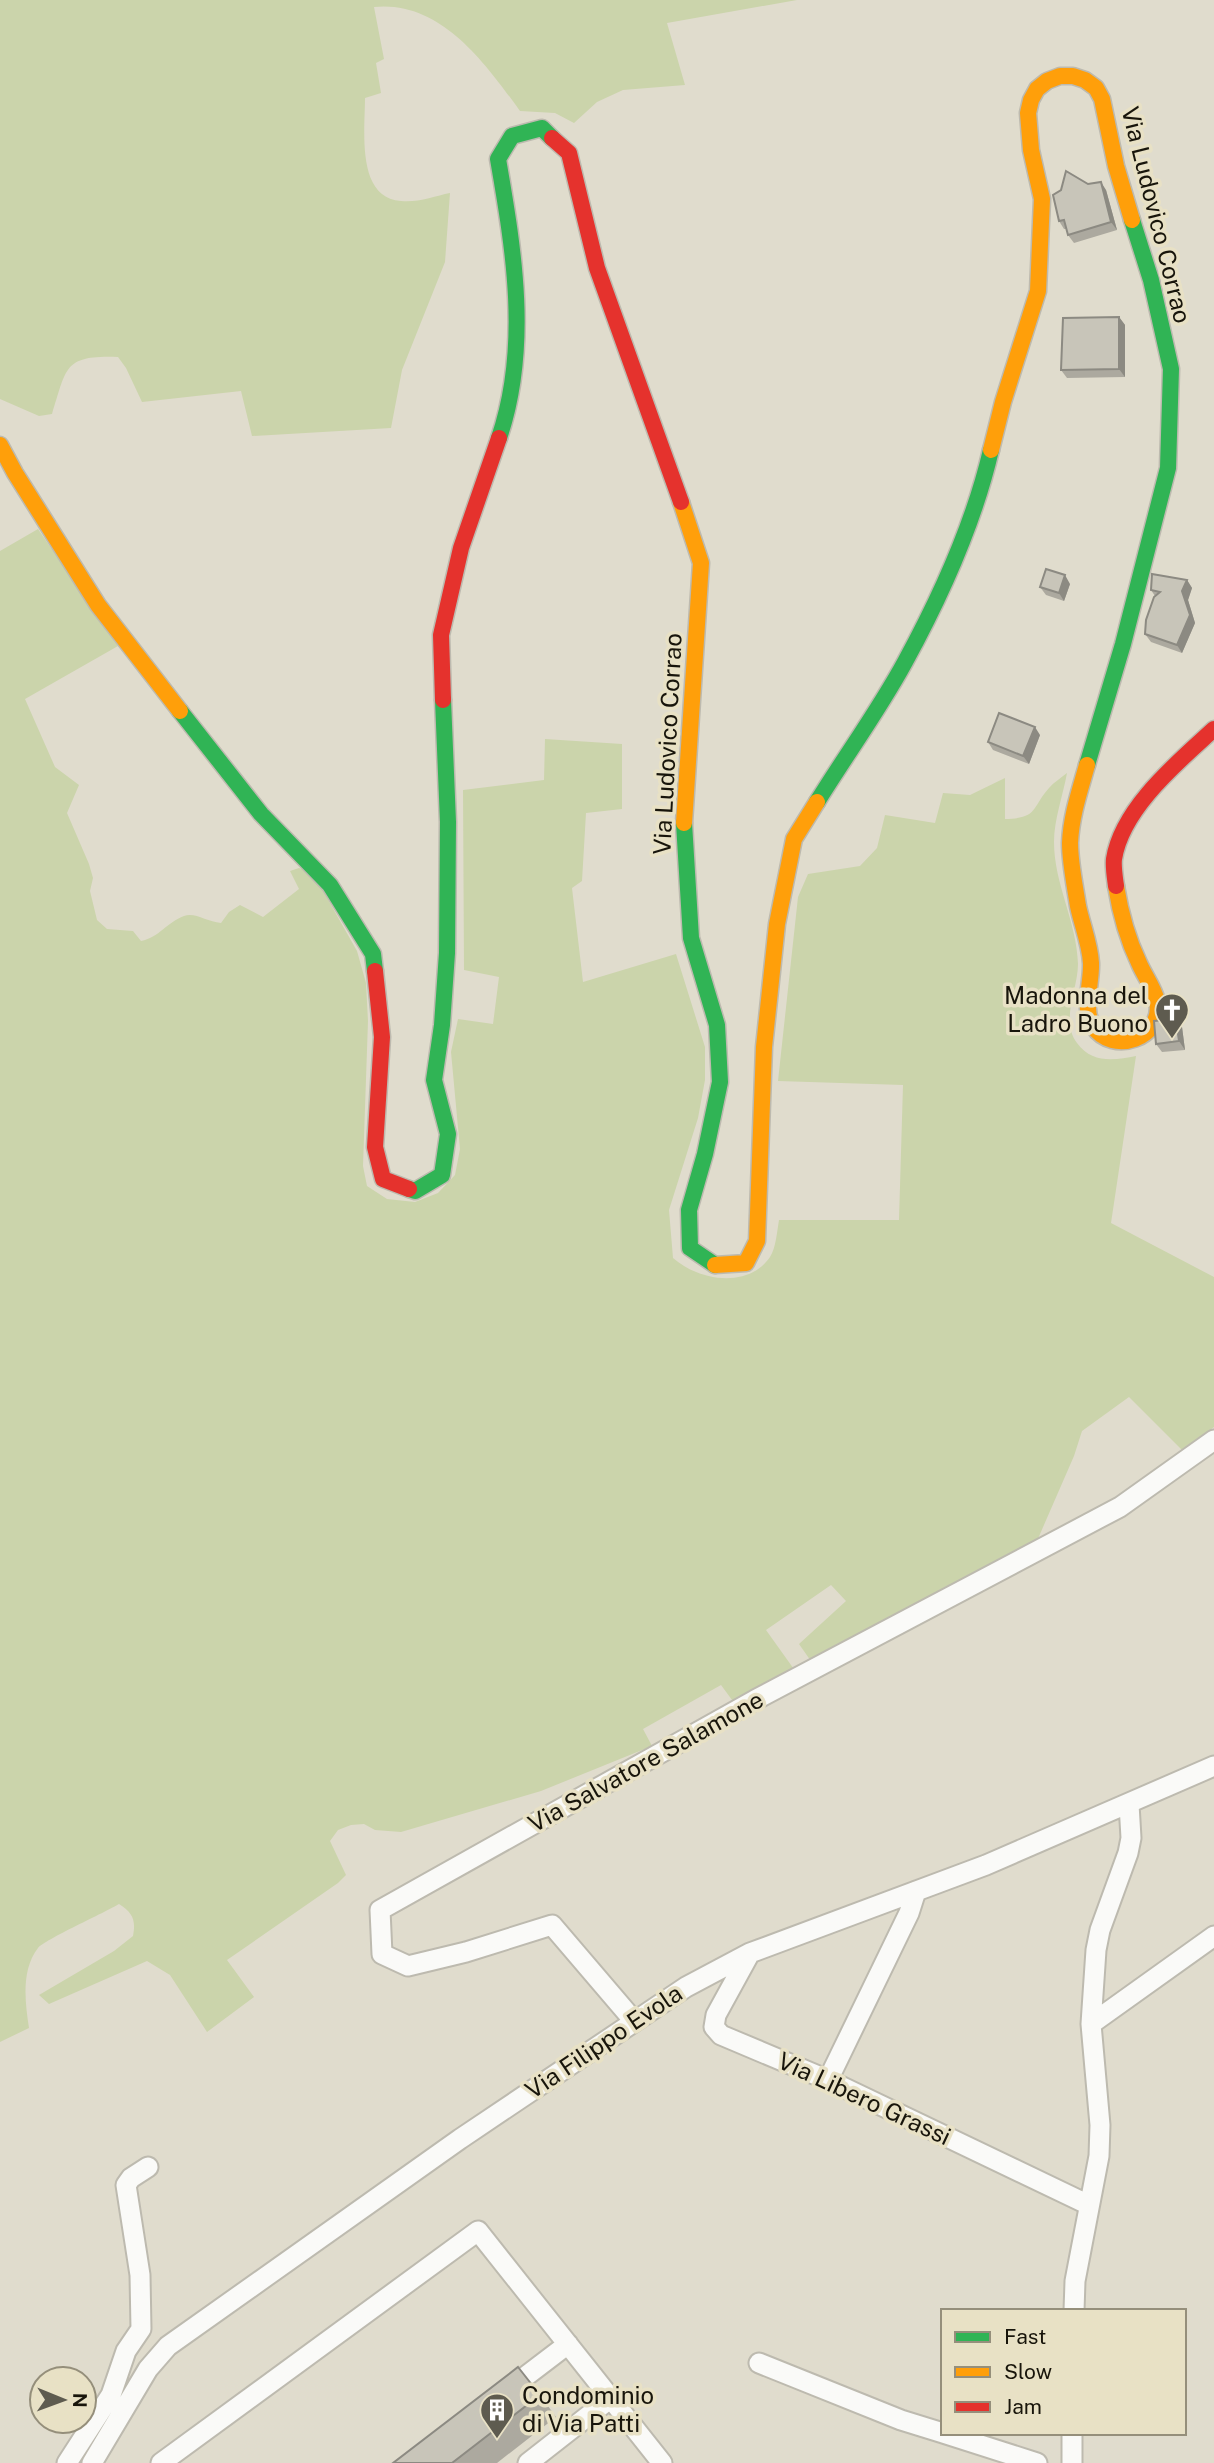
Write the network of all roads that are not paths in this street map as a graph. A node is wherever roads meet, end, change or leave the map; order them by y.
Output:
1 (0, 445) edge
2 (1214, 729) edge
3 (1214, 1440) edge
4 (1214, 1766) edge
5 (1129, 1804) junction
6 (916, 1891) junction
7 (1214, 1936) edge
8 (750, 1953) junction
9 (634, 2021) junction
10 (1091, 2024) junction
11 (828, 2080) junction
12 (148, 2167) dead end
13 (1089, 2205) junction
14 (1074, 2309) edge
15 (568, 2344) junction
16 (759, 2362) dead end
17 (611, 2398) junction
18 (491, 2403) edge
19 (941, 2432) edge
20 (949, 2435) edge
21 (1072, 2435) edge
22 (67, 2463) edge
23 (92, 2463) edge
24 (161, 2463) edge
25 (528, 2463) edge
26 (661, 2463) edge
27 (1037, 2463) edge
28 (1072, 2463) edge

1 - 2 street, Via Ludovico Corrao
3 - 9 street, Via Salvatore Salamone
4 - 5 street, Via Filippo Evola
5 - 6 street, Via Filippo Evola
5 - 10 street
6 - 8 street, Via Filippo Evola
6 - 11 street
7 - 10 street
8 - 9 street, Via Filippo Evola
8 - 11 street, Via Libero Grassi
9 - 23 street, Via Filippo Evola
10 - 13 street
11 - 13 street, Via Libero Grassi
12 - 22 street
13 - 14 street
15 - 17 street
15 - 18 street
15 - 24 street
16 - 19 street
17 - 25 street
17 - 26 street
20 - 27 street
21 - 28 street

